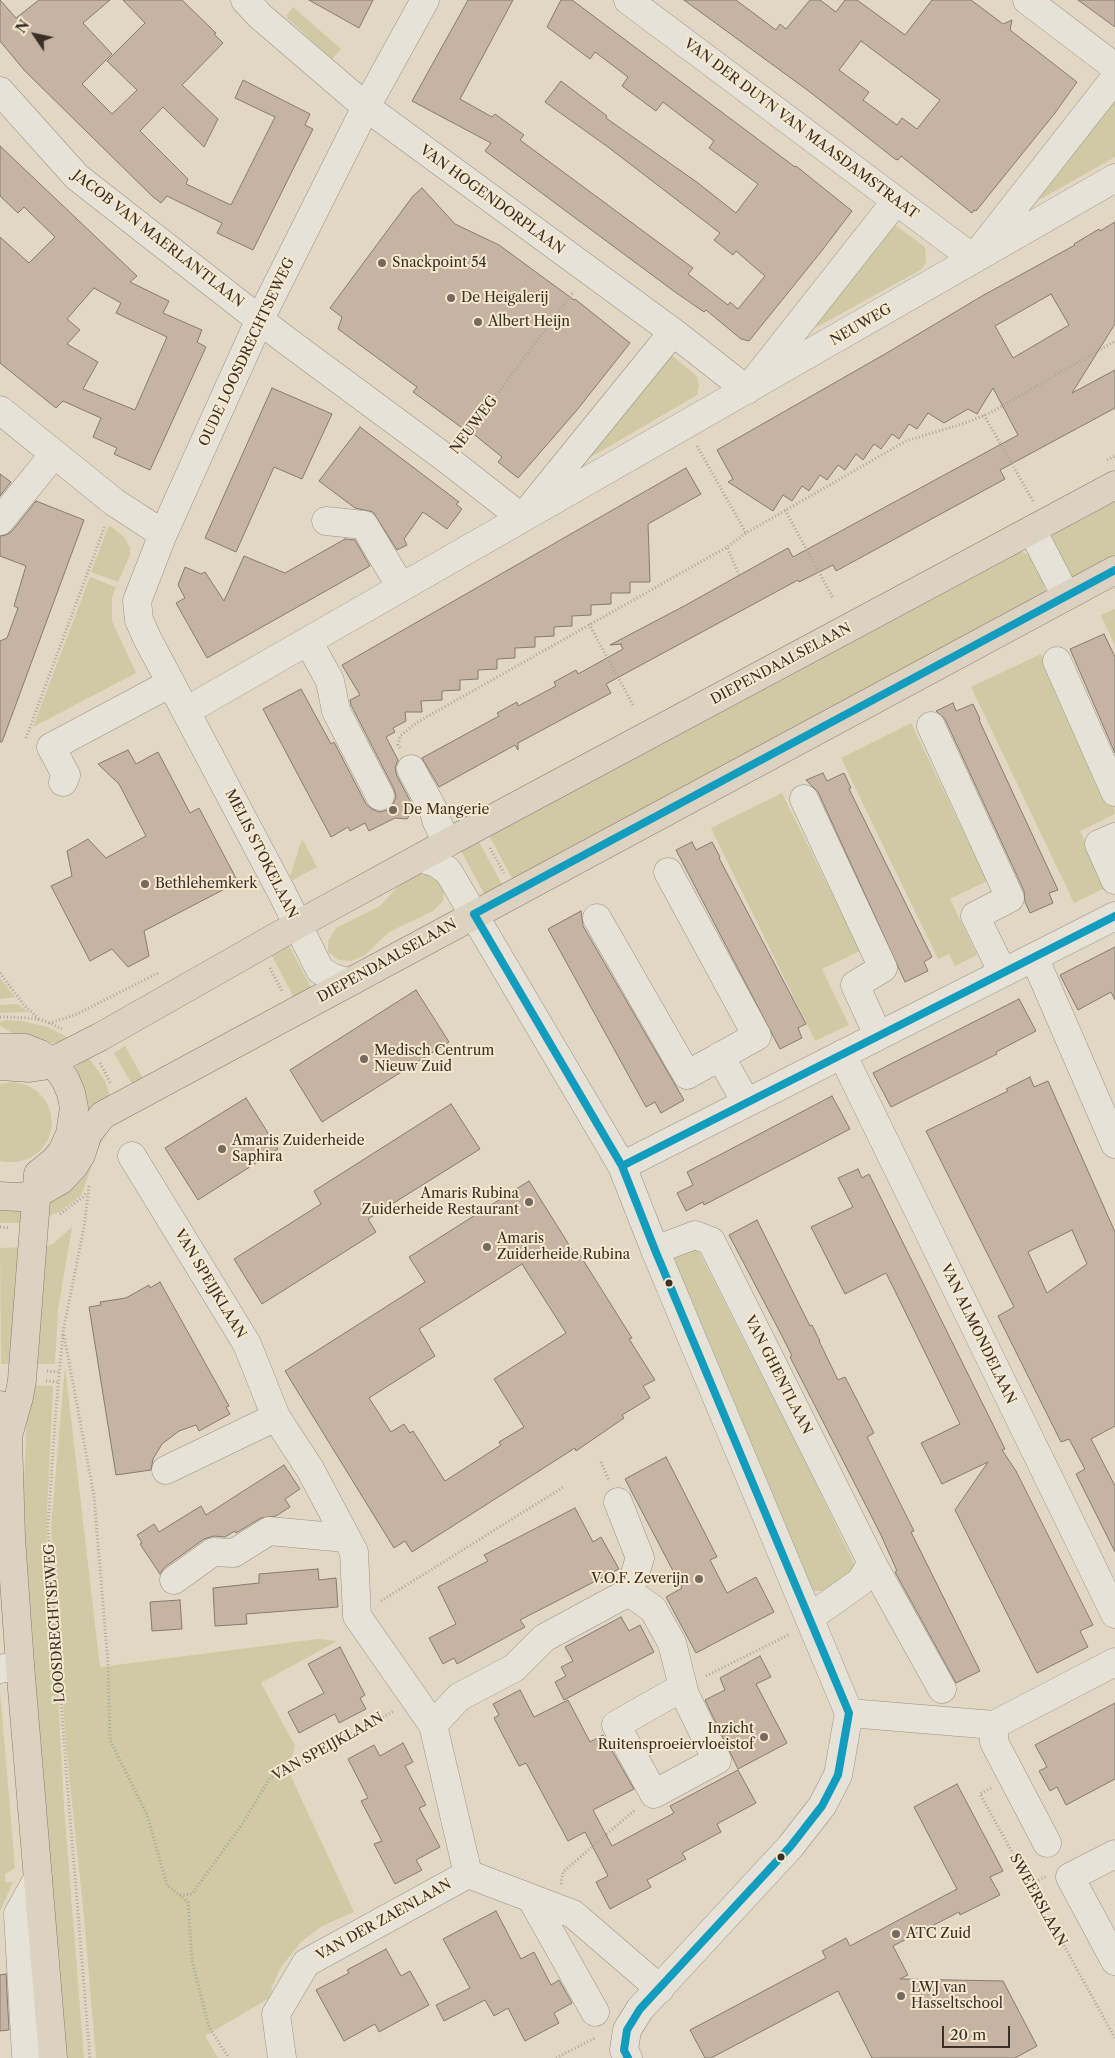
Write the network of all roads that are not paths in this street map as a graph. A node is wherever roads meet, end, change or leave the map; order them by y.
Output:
1 (245, 0) edge
2 (425, 0) edge
3 (628, 0) edge
4 (1027, 0) edge
5 (1115, 67) edge
6 (1115, 78) edge
7 (0, 91) edge
8 (366, 107) junction
9 (1115, 178) edge
10 (896, 201) junction
11 (974, 258) junction
12 (260, 319) junction
13 (673, 332) junction
14 (747, 390) junction
15 (0, 410) edge
16 (54, 454) junction
17 (1115, 485) edge
18 (522, 518) junction
19 (0, 521) edge
20 (326, 521) dead end
21 (1032, 530) junction
22 (163, 534) junction
23 (1115, 570) edge
24 (401, 587) junction
25 (1066, 596) junction
26 (308, 641) junction
27 (1057, 661) dead end
28 (171, 683) junction
29 (186, 711) junction
30 (931, 726) dead end
31 (411, 769) road end
32 (62, 782) dead end
33 (1115, 792) edge
34 (380, 796) dead end
35 (804, 799) dead end
36 (1115, 836) edge
37 (446, 843) junction
38 (420, 858) junction
39 (668, 872) dead end
40 (1115, 880) edge
41 (474, 914) junction
42 (1115, 916) edge
43 (597, 918) dead end
44 (297, 925) junction
45 (1034, 957) junction
46 (1003, 973) junction
47 (348, 982) junction
48 (878, 1035) junction
49 (0, 1052) edge
50 (842, 1054) junction
51 (720, 1056) junction
52 (52, 1062) junction
53 (746, 1102) junction
54 (1115, 1144) edge
55 (132, 1156) dead end
56 (622, 1166) junction
57 (0, 1178) edge
58 (38, 1184) junction
59 (0, 1196) edge
60 (655, 1250) junction
61 (0, 1405) edge
62 (276, 1417) junction
63 (8, 1436) junction
64 (166, 1470) dead end
65 (618, 1502) dead end
66 (346, 1538) junction
67 (872, 1562) junction
68 (174, 1580) dead end
69 (629, 1592) junction
70 (1115, 1614) edge
71 (810, 1620) junction
72 (1115, 1662) edge
73 (10, 1667) edge
74 (683, 1687) junction
75 (942, 1689) dead end
76 (849, 1713) junction
77 (433, 1725) junction
78 (994, 1725) junction
79 (1047, 1842) dead end
80 (1115, 1854) edge
81 (468, 1874) junction
82 (38, 1878) junction
83 (543, 1902) junction
84 (1115, 1961) edge
85 (660, 1988) junction
86 (599, 2023) road end
87 (28, 2056) edge
88 (53, 2058) edge
89 (282, 2058) edge
90 (628, 2058) edge

1 - 8 street, VAN HOGENDORPLAAN
2 - 8 street, OUDE LOOSDRECHTSEWEG
3 - 10 street, VAN DER DUYN VAN MAASDAMSTRAAT
4 - 5 street
6 - 11 street, NEUWEG
7 - 12 street, JACOB VAN MAERLANTLAAN
8 - 12 street, OUDE LOOSDRECHTSEWEG
8 - 13 street, VAN HOGENDORPLAAN
9 - 11 street, NEUWEG
10 - 11 street, VAN DER DUYN VAN MAASDAMSTRAAT
10 - 14 street, NEUWEG
11 - 14 street, NEUWEG
12 - 18 street, JACOB VAN MAERLANTLAAN
12 - 22 street, OUDE LOOSDRECHTSEWEG
13 - 14 street, VAN HOGENDORPLAAN
13 - 18 street, NEUWEG
14 - 18 street, NEUWEG
15 - 16 street
16 - 19 street
16 - 22 street
17 - 21 main road, DIEPENDAALSELAAN
18 - 24 street, NEUWEG
20 - 24 street
21 - 25 street
21 - 37 main road, DIEPENDAALSELAAN
22 - 28 street, OUDE LOOSDRECHTSEWEG
23 - 25 main road, DIEPENDAALSELAAN
24 - 26 street, NEUWEG
25 - 41 main road, DIEPENDAALSELAAN
26 - 29 street, NEUWEG
26 - 34 street
27 - 33 street
28 - 29 street, OUDE LOOSDRECHTSEWEG
28 - 32 street
29 - 44 street, MELIS STOKELAAN
30 - 46 street
31 - 37 street
35 - 48 street
36 - 40 street
37 - 38 main road, DIEPENDAALSELAAN
38 - 41 street
38 - 44 main road, DIEPENDAALSELAAN
39 - 51 street
41 - 47 main road, DIEPENDAALSELAAN
41 - 56 street
42 - 45 street
43 - 51 street
44 - 47 street, MELIS STOKELAAN
44 - 52 main road, DIEPENDAALSELAAN
45 - 46 street
45 - 54 street
46 - 48 street
47 - 58 main road, DIEPENDAALSELAAN
48 - 50 street
49 - 52 main road
50 - 53 street
50 - 70 street, VAN ALMONDELAAN
51 - 53 street
52 - 58 main road
53 - 56 street
55 - 62 street, VAN SPEIJKLAAN
56 - 60 street
57 - 58 main road
58 - 59 main road
58 - 63 main road
60 - 67 street, VAN GHENTLAAN
60 - 71 street
61 - 63 main road
62 - 64 street
62 - 66 street, VAN SPEIJKLAAN
63 - 73 main road
65 - 69 street
66 - 68 street
66 - 77 street, VAN SPEIJKLAAN
67 - 71 street
67 - 75 street, VAN GHENTLAAN
69 - 74 street
69 - 77 street
71 - 76 street
72 - 78 street
73 - 82 main road
74 - 74 street
76 - 78 street
76 - 85 street
77 - 81 street
78 - 79 street
80 - 84 street
81 - 83 street, VAN DER ZAENLAAN
81 - 89 street, VAN DER ZAENLAAN
82 - 87 street
82 - 88 main road
83 - 85 street, VAN DER ZAENLAAN
83 - 86 street
85 - 90 street

